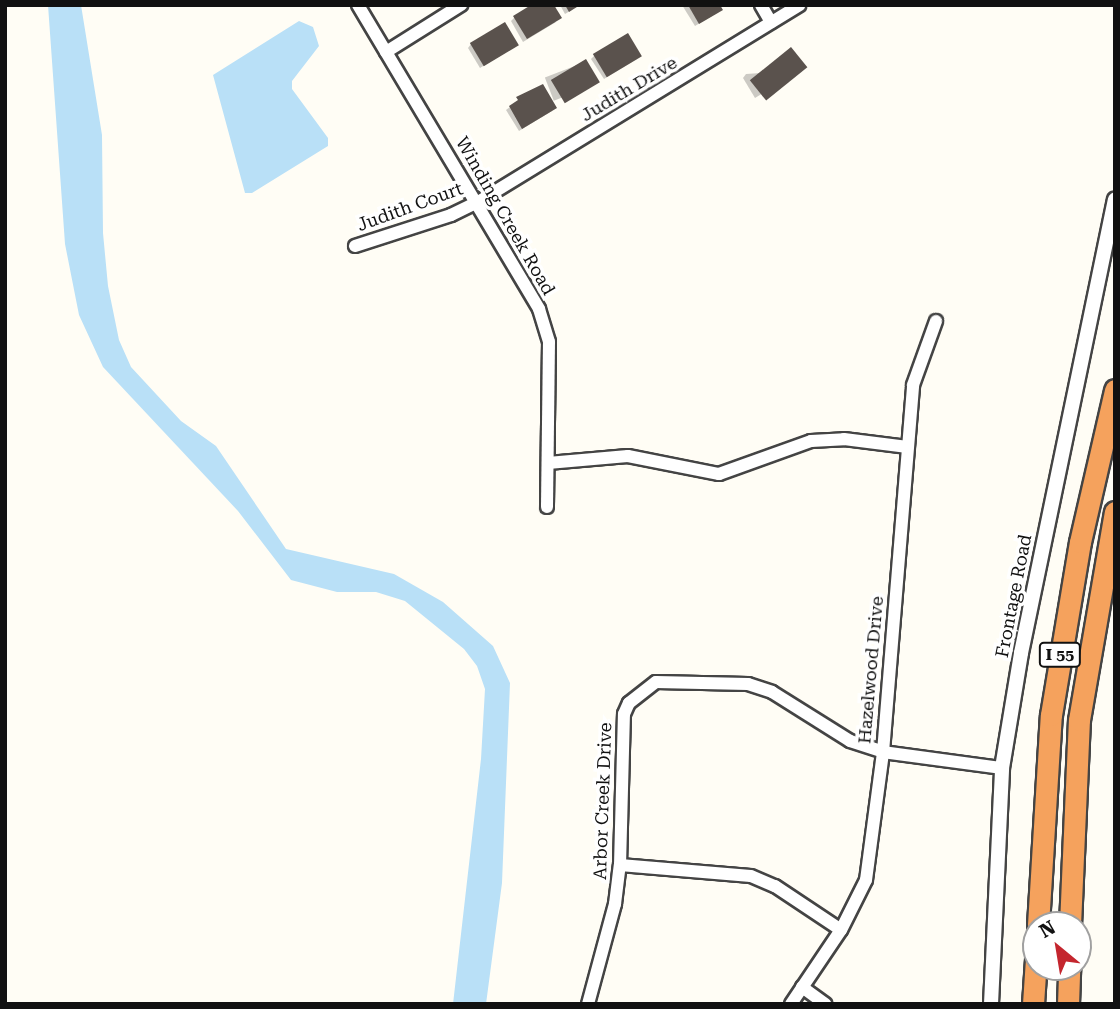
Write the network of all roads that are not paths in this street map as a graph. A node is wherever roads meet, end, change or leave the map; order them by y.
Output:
1 (358, 5) edge
2 (461, 5) edge
3 (761, 5) edge
4 (799, 5) edge
5 (771, 22) junction
6 (386, 52) junction
7 (1115, 200) edge
8 (478, 202) junction
9 (355, 246) dead end
10 (936, 320) dead end
11 (1115, 390) edge
12 (906, 447) junction
13 (548, 463) junction
14 (547, 508) dead end
15 (1115, 512) edge
16 (883, 752) junction
17 (1002, 768) junction
18 (620, 865) junction
19 (1039, 911) edge
20 (1071, 911) edge
21 (841, 930) junction
22 (1035, 981) edge
23 (1069, 981) edge
24 (802, 987) junction
25 (588, 1004) edge
26 (791, 1004) edge
27 (825, 1004) edge
28 (991, 1004) edge
29 (1033, 1004) edge
30 (1068, 1004) edge

1 - 6 street, Winding Creek Road
2 - 6 street
3 - 5 street
4 - 5 street, Judith Drive
5 - 8 street, Judith Drive
6 - 8 street, Winding Creek Road
7 - 17 street, Frontage Road
8 - 9 street, Judith Court
8 - 13 street, Winding Creek Road
10 - 12 street, Hazelwood Drive
11 - 19 highway, I 55
12 - 13 street
12 - 16 street, Hazelwood Drive
13 - 14 street, Winding Creek Road
15 - 20 highway, I 55
16 - 17 street, Arbor Creek Drive
16 - 18 street, Arbor Creek Drive
16 - 21 street, Hazelwood Drive
17 - 28 street, Frontage Road
18 - 21 street
18 - 25 street, Arbor Creek Drive
21 - 24 street, Hazelwood Drive
22 - 29 highway
23 - 30 highway
24 - 26 street, Hazelwood Drive
24 - 27 street

